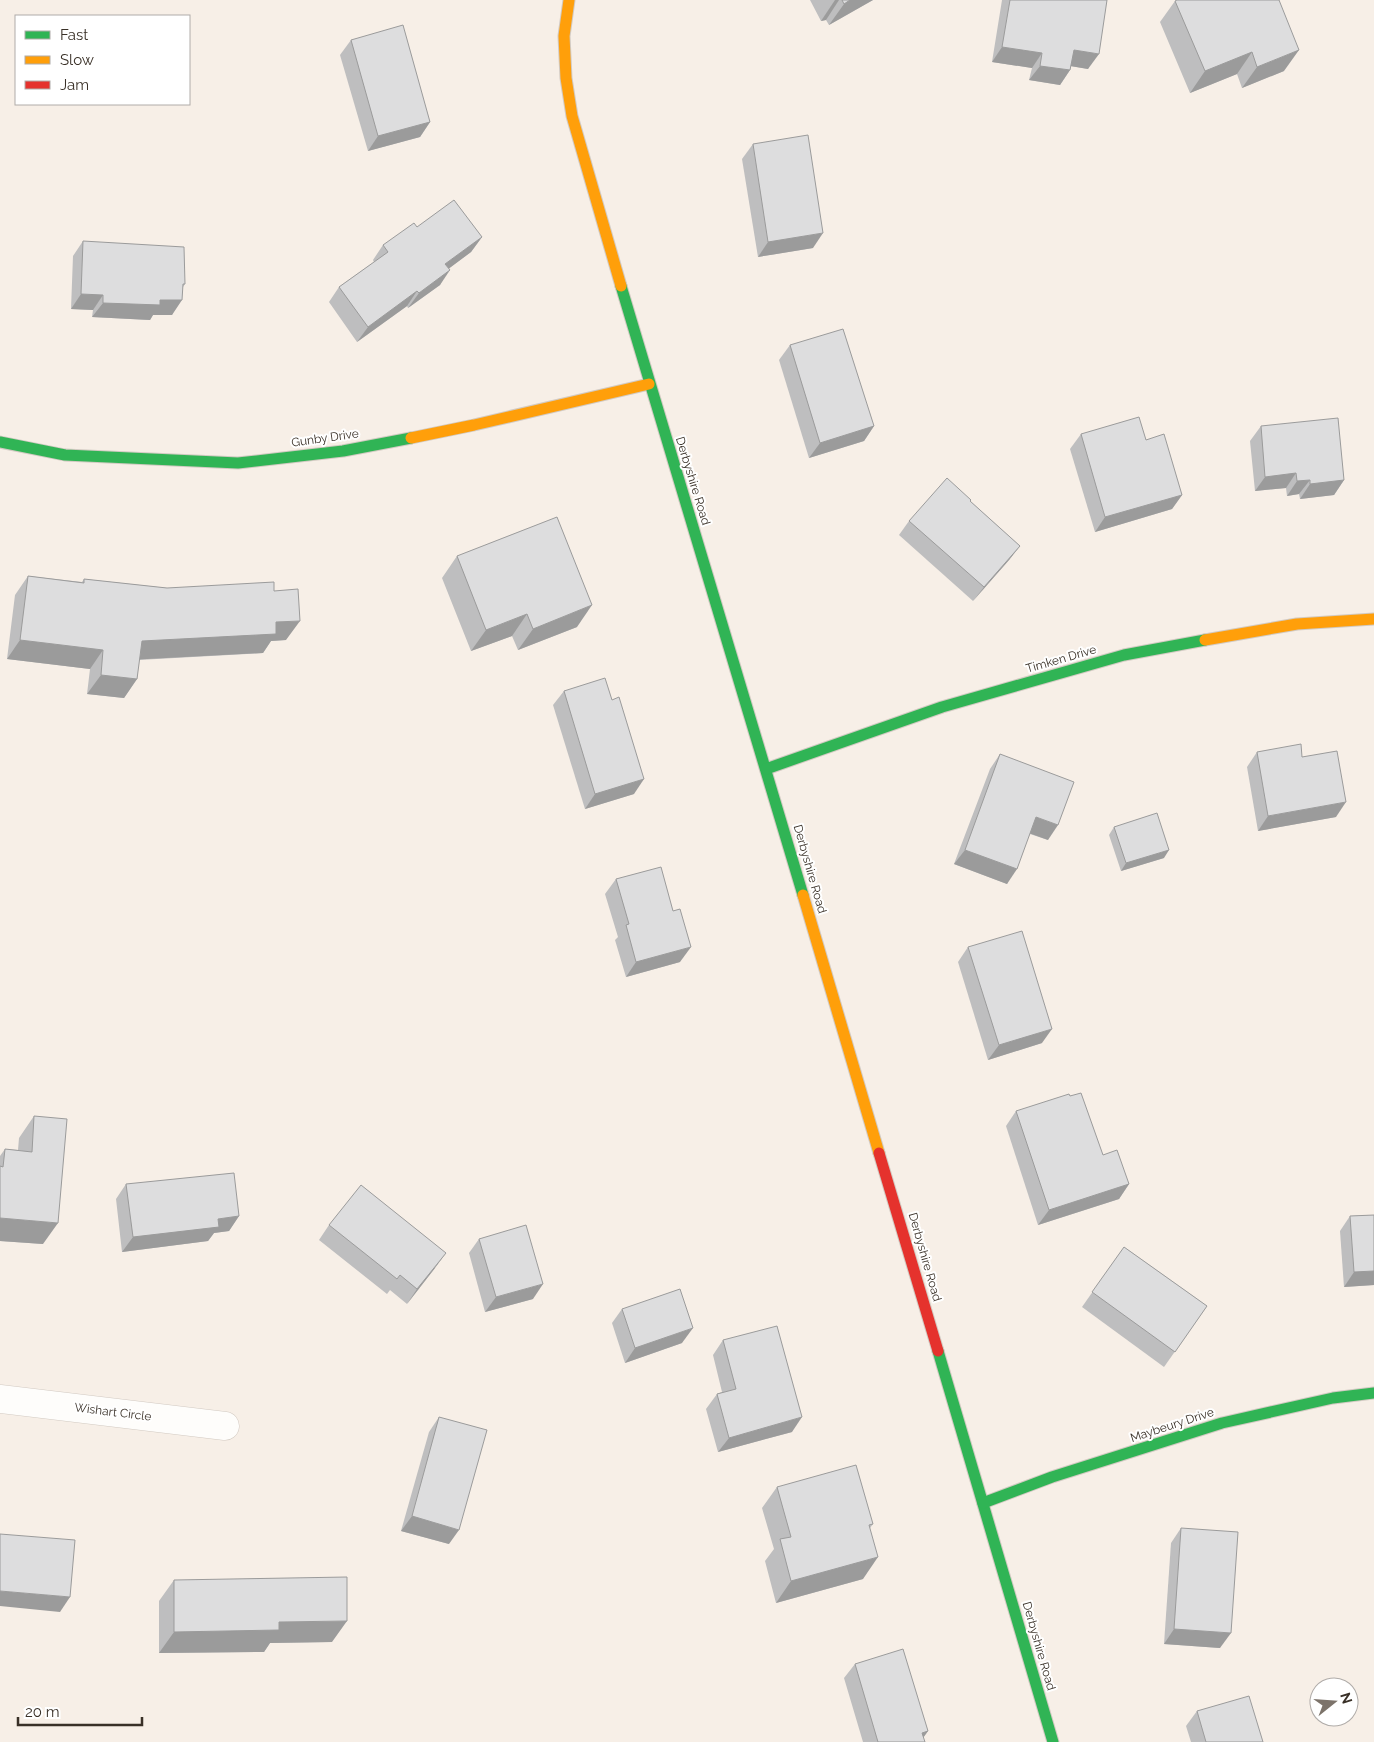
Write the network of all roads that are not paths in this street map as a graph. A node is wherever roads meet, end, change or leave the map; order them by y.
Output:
1 (569, 0) edge
2 (649, 384) junction
3 (0, 442) edge
4 (1374, 620) edge
5 (766, 769) junction
6 (1374, 1393) edge
7 (0, 1399) edge
8 (225, 1426) dead end
9 (983, 1503) junction
10 (1053, 1742) edge

1 - 2 street, Derbyshire Road
2 - 3 street, Gunby Drive
2 - 5 street, Derbyshire Road
4 - 5 street, Timken Drive
5 - 9 street, Derbyshire Road
6 - 9 street, Maybeury Drive
7 - 8 street, Wishart Circle
9 - 10 street, Derbyshire Road

